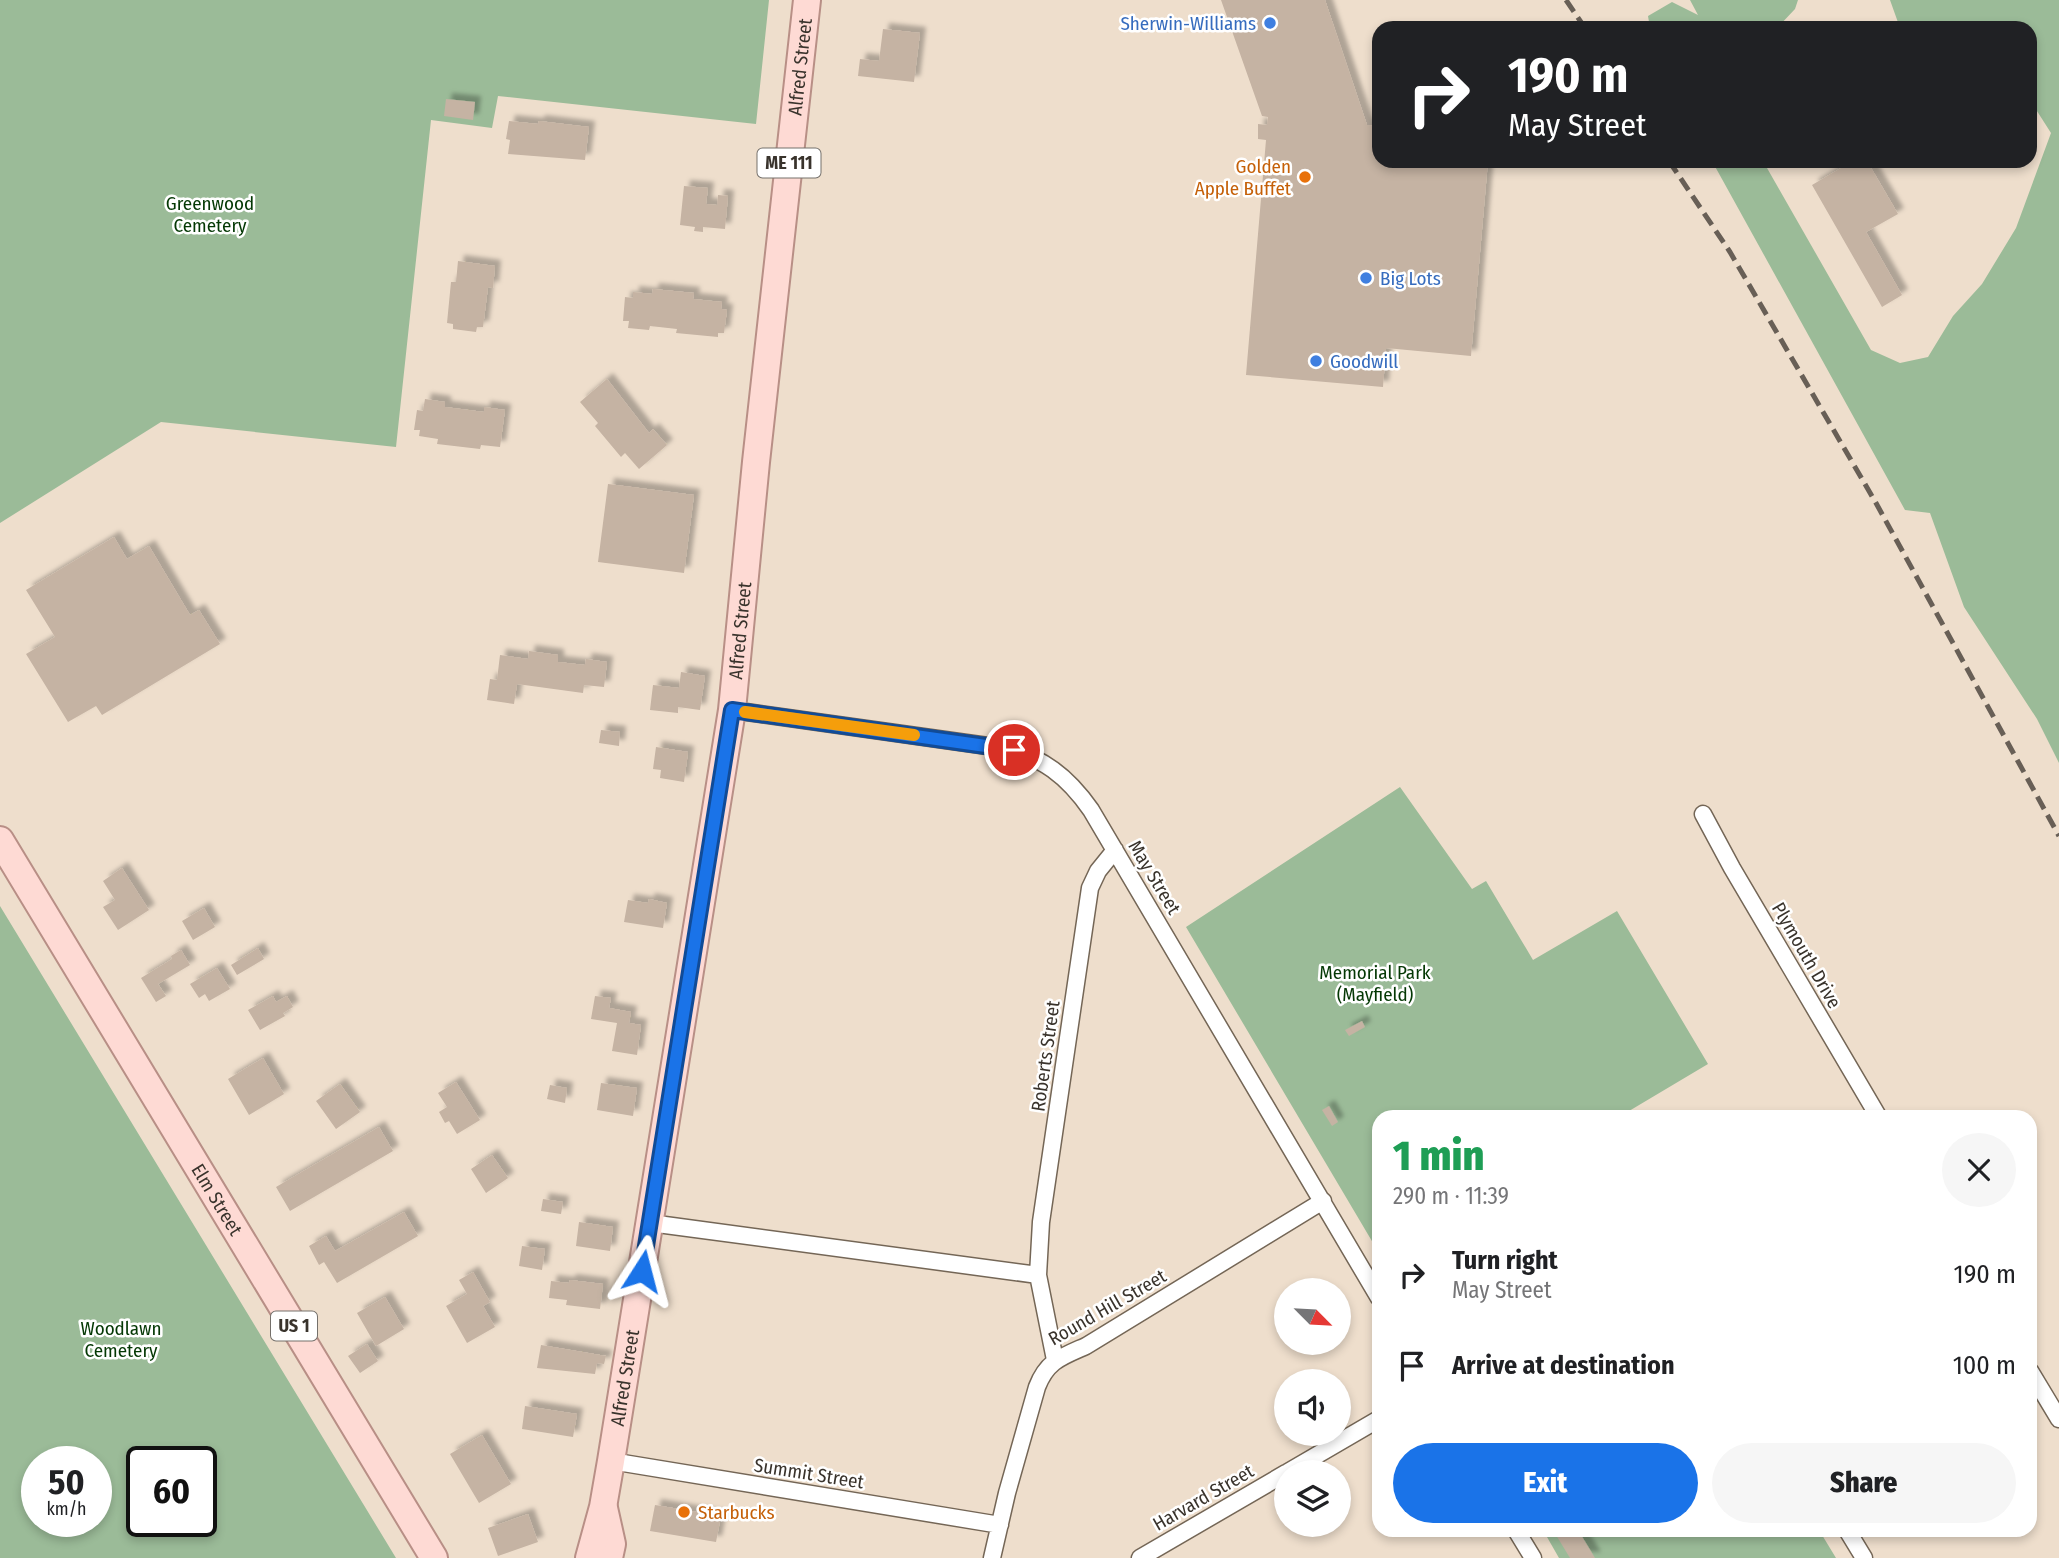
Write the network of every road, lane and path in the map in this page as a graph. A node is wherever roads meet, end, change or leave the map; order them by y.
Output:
1 (807, 0) edge
2 (732, 710) junction
3 (1703, 814) dead end
4 (0, 840) edge
5 (1115, 850) junction
6 (1874, 1110) edge
7 (1322, 1201) junction
8 (650, 1223) junction
9 (1038, 1275) junction
10 (1372, 1286) edge
11 (1055, 1360) junction
12 (2037, 1383) edge
13 (2059, 1419) edge
14 (1372, 1423) edge
15 (1308, 1460) edge
16 (611, 1461) junction
17 (1274, 1480) edge
18 (603, 1507) junction
19 (999, 1525) junction
20 (1520, 1537) edge
21 (1851, 1537) edge
22 (434, 1558) edge
23 (589, 1558) edge
24 (609, 1558) edge
25 (992, 1558) edge
26 (1140, 1558) edge
27 (1533, 1558) edge
28 (1864, 1558) edge

1 - 2 main road, Alfred Street / ME 111
2 - 5 street, May Street
2 - 8 main road, Alfred Street / ME 111
3 - 6 street, Plymouth Drive
4 - 22 main road, Elm Street / US 1
5 - 7 street, May Street
5 - 9 street, Roberts Street
7 - 10 street, May Street
7 - 11 street, Round Hill Street
8 - 9 street
8 - 16 main road, Alfred Street / ME 111
9 - 11 street, Roberts Street
11 - 19 street, Round Hill Street
12 - 13 street
14 - 15 street, Harvard Street
16 - 18 main road, Alfred Street / ME 111
16 - 19 street, Summit Street
17 - 26 street, Harvard Street
18 - 23 main road, Alfred Street / ME 111
18 - 24 main road, Alfred Street / ME 111
19 - 25 street, Round Hill Street
20 - 27 street
21 - 28 street

